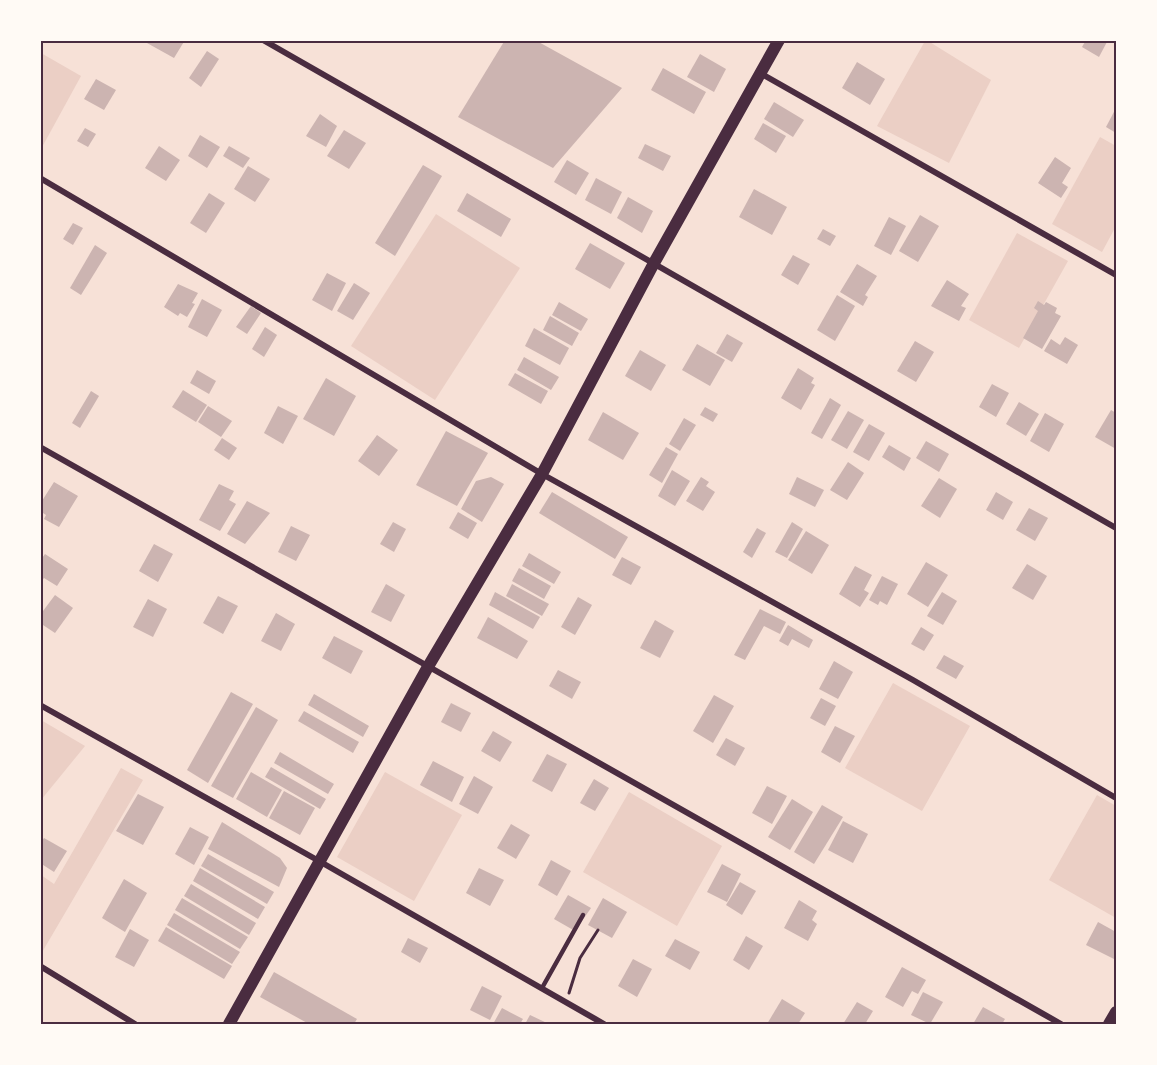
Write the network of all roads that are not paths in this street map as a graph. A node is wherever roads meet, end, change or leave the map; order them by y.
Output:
1 (263, 40) edge
2 (779, 40) edge
3 (760, 74) junction
4 (40, 178) edge
5 (654, 263) junction
6 (1116, 275) edge
7 (40, 447) edge
8 (542, 474) junction
9 (1116, 528) edge
10 (429, 665) junction
11 (40, 705) edge
12 (1116, 798) edge
13 (319, 861) junction
14 (583, 915) dead end
15 (40, 966) edge
16 (542, 988) junction
17 (1116, 1012) edge
18 (135, 1024) edge
19 (229, 1024) edge
20 (604, 1024) edge
21 (1061, 1024) edge
22 (1109, 1024) edge

1 - 5 street
2 - 3 main road
3 - 5 main road
3 - 6 street
4 - 8 street
5 - 8 main road
5 - 9 street
7 - 10 street
8 - 10 main road
8 - 12 street
10 - 13 main road
10 - 21 street
11 - 13 street
13 - 16 street
13 - 19 main road
14 - 16 lane
15 - 18 street
16 - 20 street
17 - 22 main road

